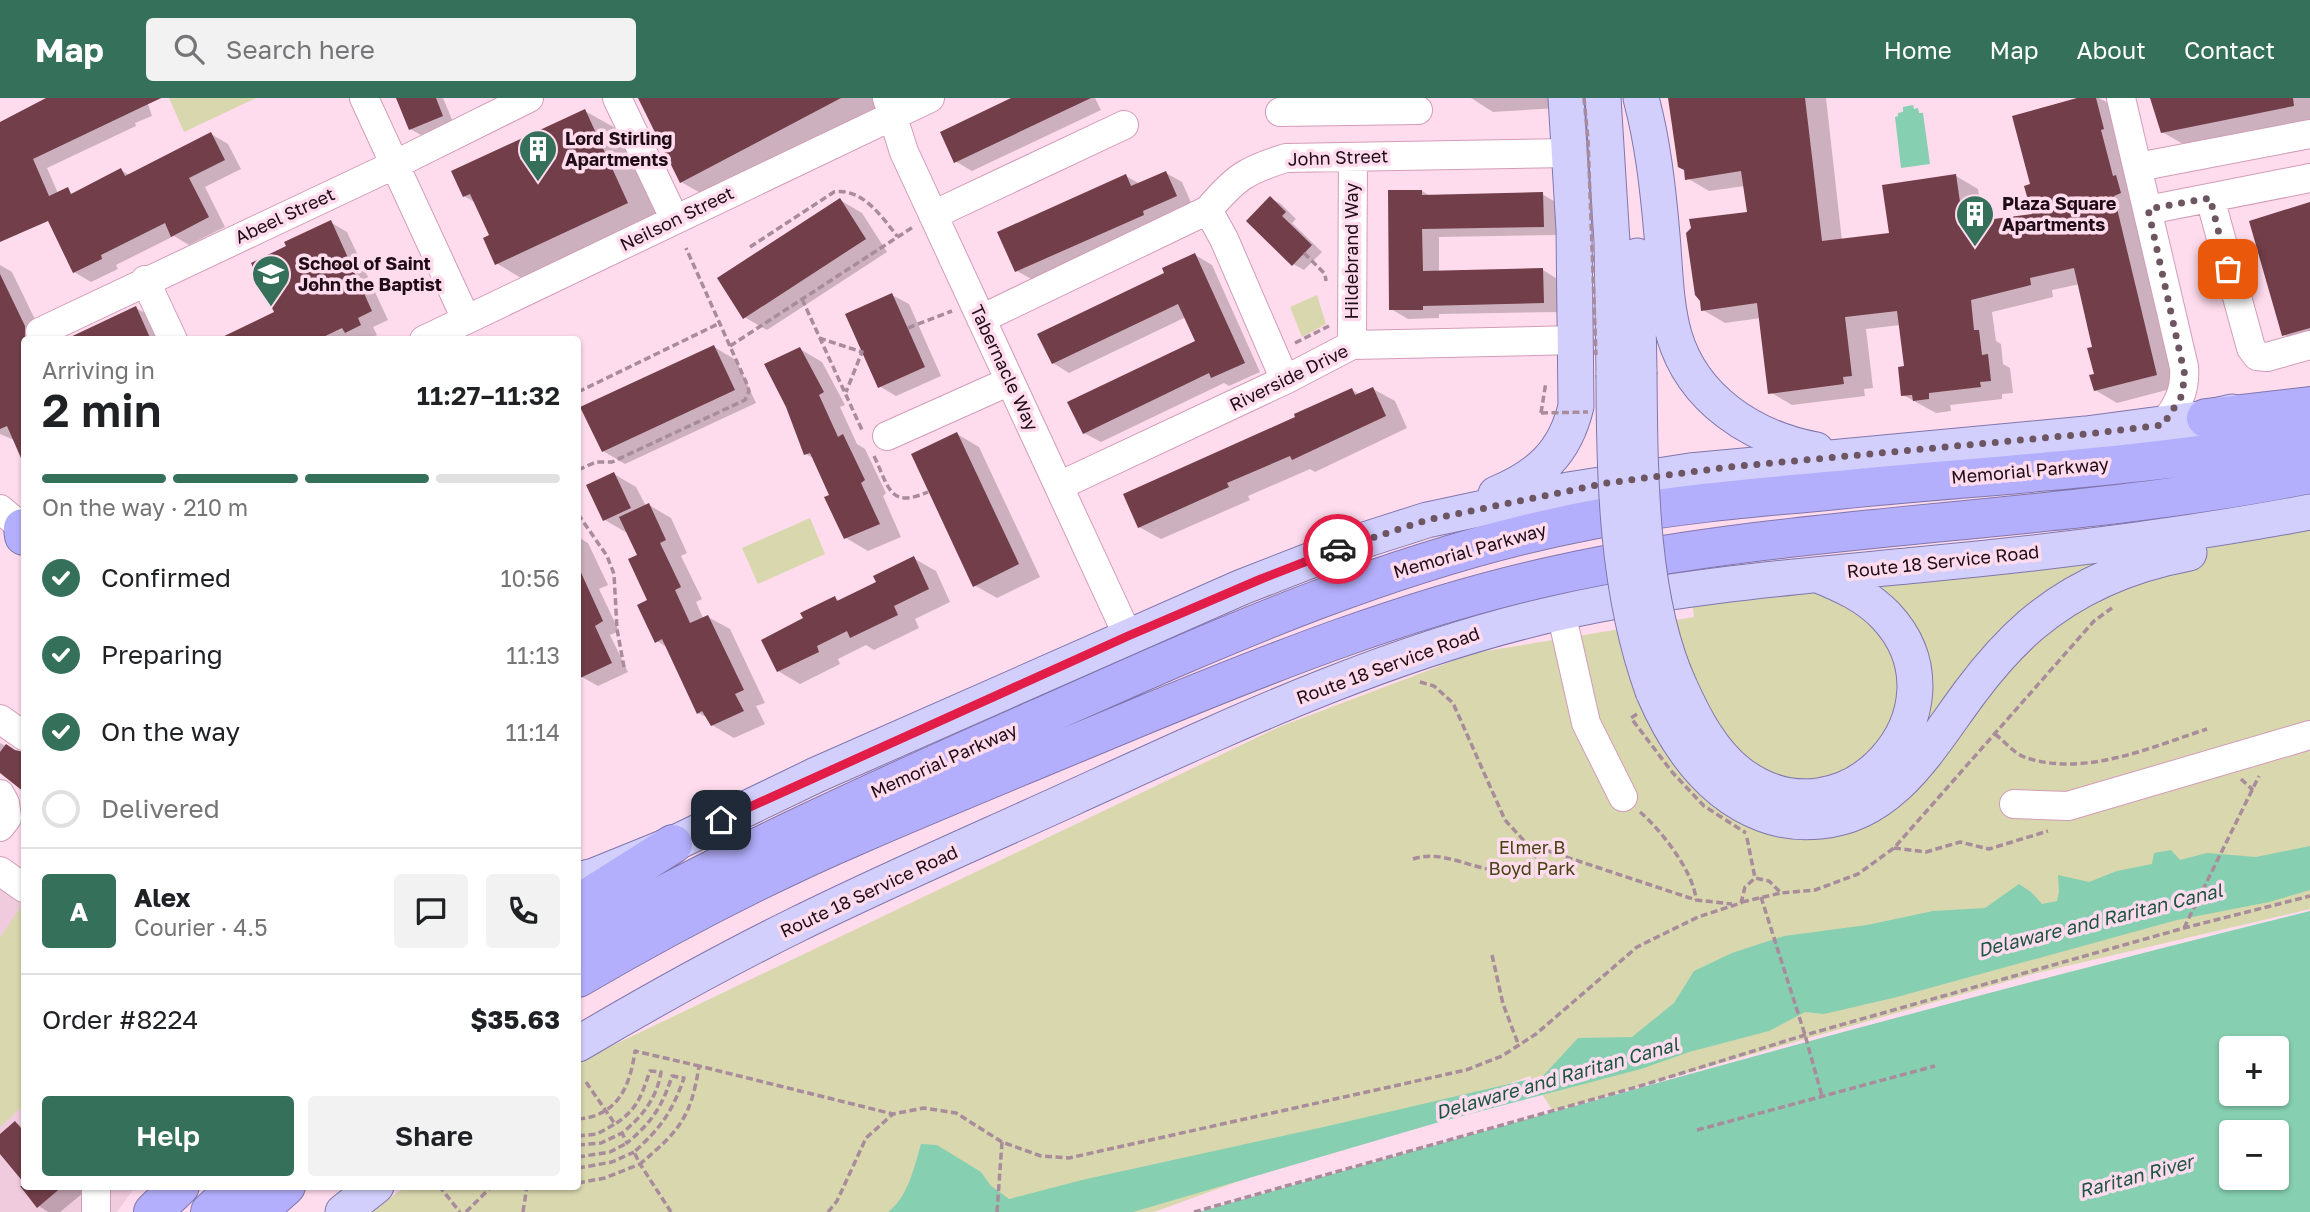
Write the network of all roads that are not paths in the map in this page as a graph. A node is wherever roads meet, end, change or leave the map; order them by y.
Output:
1 (364, 98) edge
2 (529, 98) edge
3 (617, 98) edge
4 (930, 98) edge
5 (1566, 98) edge
6 (1604, 98) edge
7 (1630, 98) edge
8 (1642, 98) edge
9 (2121, 98) edge
10 (1279, 105) edge
11 (890, 106) edge
12 (1418, 110) dead end
13 (1124, 125) dead end
14 (2310, 134) edge
15 (1570, 153) junction
16 (1286, 158) junction
17 (1353, 158) junction
18 (396, 164) junction
19 (2138, 167) junction
20 (2310, 178) edge
21 (2210, 198) junction
22 (2148, 209) junction
23 (1208, 210) junction
24 (933, 215) junction
25 (676, 220) junction
26 (145, 280) junction
27 (978, 311) junction
28 (466, 319) junction
29 (40, 332) dead end
30 (171, 336) edge
31 (432, 336) edge
32 (1577, 340) junction
33 (1352, 345) junction
34 (2310, 345) edge
35 (1626, 374) junction
36 (1286, 380) junction
37 (1010, 381) junction
38 (2310, 393) edge
39 (2310, 406) edge
40 (2206, 418) junction
41 (2163, 425) junction
42 (2310, 438) edge
43 (874, 441) road end
44 (1850, 454) junction
45 (2310, 474) edge
46 (1059, 486) junction
47 (2310, 513) edge
48 (1427, 520) junction
49 (1818, 575) junction
50 (1561, 612) junction
51 (1128, 636) junction
52 (1666, 689) junction
53 (0, 719) edge
54 (21, 734) edge
55 (2310, 736) edge
56 (0, 794) edge
57 (1623, 797) road end
58 (2014, 804) dead end
59 (0, 827) edge
60 (673, 845) junction
61 (0, 871) edge
62 (581, 879) edge
63 (21, 886) edge
64 (581, 902) edge
65 (581, 939) edge
66 (581, 976) edge
67 (581, 1042) edge
68 (96, 1190) edge
69 (176, 1190) edge
70 (234, 1190) edge
71 (282, 1190) edge
72 (371, 1190) edge
73 (96, 1212) edge
74 (153, 1212) edge
75 (211, 1212) edge
76 (257, 1212) edge
77 (343, 1212) edge

1 - 18 street
2 - 18 street, Abeel Street
3 - 25 street
4 - 11 street, Neilson Street
5 - 15 main road
6 - 35 main road
7 - 35 main road
8 - 44 main road
9 - 19 street
10 - 12 street
10 - 16 street
11 - 24 street, Tabernacle Way
11 - 25 street, Neilson Street
13 - 24 street
14 - 19 street
15 - 17 street, John Street
15 - 32 main road
16 - 17 street, John Street
16 - 23 street, John Street
17 - 33 street, Hildebrand Way
18 - 26 street, Abeel Street
18 - 28 street
19 - 22 street
20 - 21 street
21 - 22 street
21 - 34 street
22 - 41 street
23 - 27 street, John Street
23 - 36 street
24 - 27 street, Tabernacle Way
25 - 28 street, Neilson Street
26 - 29 street, Abeel Street
26 - 30 street
27 - 37 street, Tabernacle Way
28 - 31 street, Neilson Street
32 - 33 street, Riverside Drive
32 - 48 main road
33 - 36 street, Riverside Drive
35 - 52 main road, bridge
36 - 46 street, Riverside Drive
37 - 43 street
37 - 46 street, Tabernacle Way
38 - 40 main road
39 - 40 highway
40 - 41 main road
41 - 44 main road
42 - 65 highway, Memorial Parkway
44 - 48 main road
45 - 66 highway, Memorial Parkway
46 - 51 street, Tabernacle Way
47 - 49 main road, Route 18 Service Road
47 - 52 main road
48 - 51 main road
49 - 50 main road, Route 18 Service Road
49 - 52 main road
50 - 57 street
50 - 67 main road, Route 18 Service Road
51 - 60 main road
53 - 54 street
55 - 58 street
56 - 59 street
60 - 62 main road
60 - 64 highway
61 - 63 street
68 - 73 street
69 - 74 highway
70 - 75 highway
71 - 76 highway
72 - 77 main road

